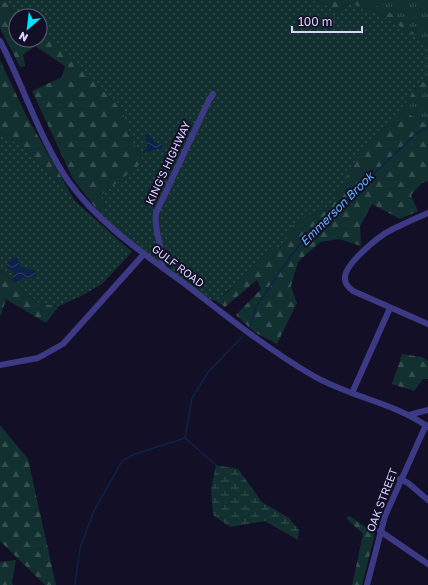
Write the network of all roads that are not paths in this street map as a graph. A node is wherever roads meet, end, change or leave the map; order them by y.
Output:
1 (0, 41) edge
2 (213, 94) dead end
3 (428, 213) edge
4 (144, 254) junction
5 (162, 267) junction
6 (390, 308) junction
7 (428, 324) edge
8 (0, 365) edge
9 (352, 393) junction
10 (428, 410) edge
11 (409, 415) junction
12 (426, 425) edge
13 (400, 479) junction
14 (428, 500) edge
15 (380, 531) junction
16 (428, 564) edge
17 (367, 585) edge

1 - 4 street, GULF ROAD
2 - 5 street, KING'S HIGHWAY
3 - 6 street
4 - 5 street, GULF ROAD
4 - 8 street
5 - 9 street, GULF ROAD
6 - 7 street
6 - 9 street
9 - 11 street, GULF ROAD
10 - 11 street
11 - 12 street, GULF ROAD
12 - 13 street, OAK STREET
13 - 14 street
13 - 15 street, OAK STREET
15 - 16 street
15 - 17 street, OAK STREET

